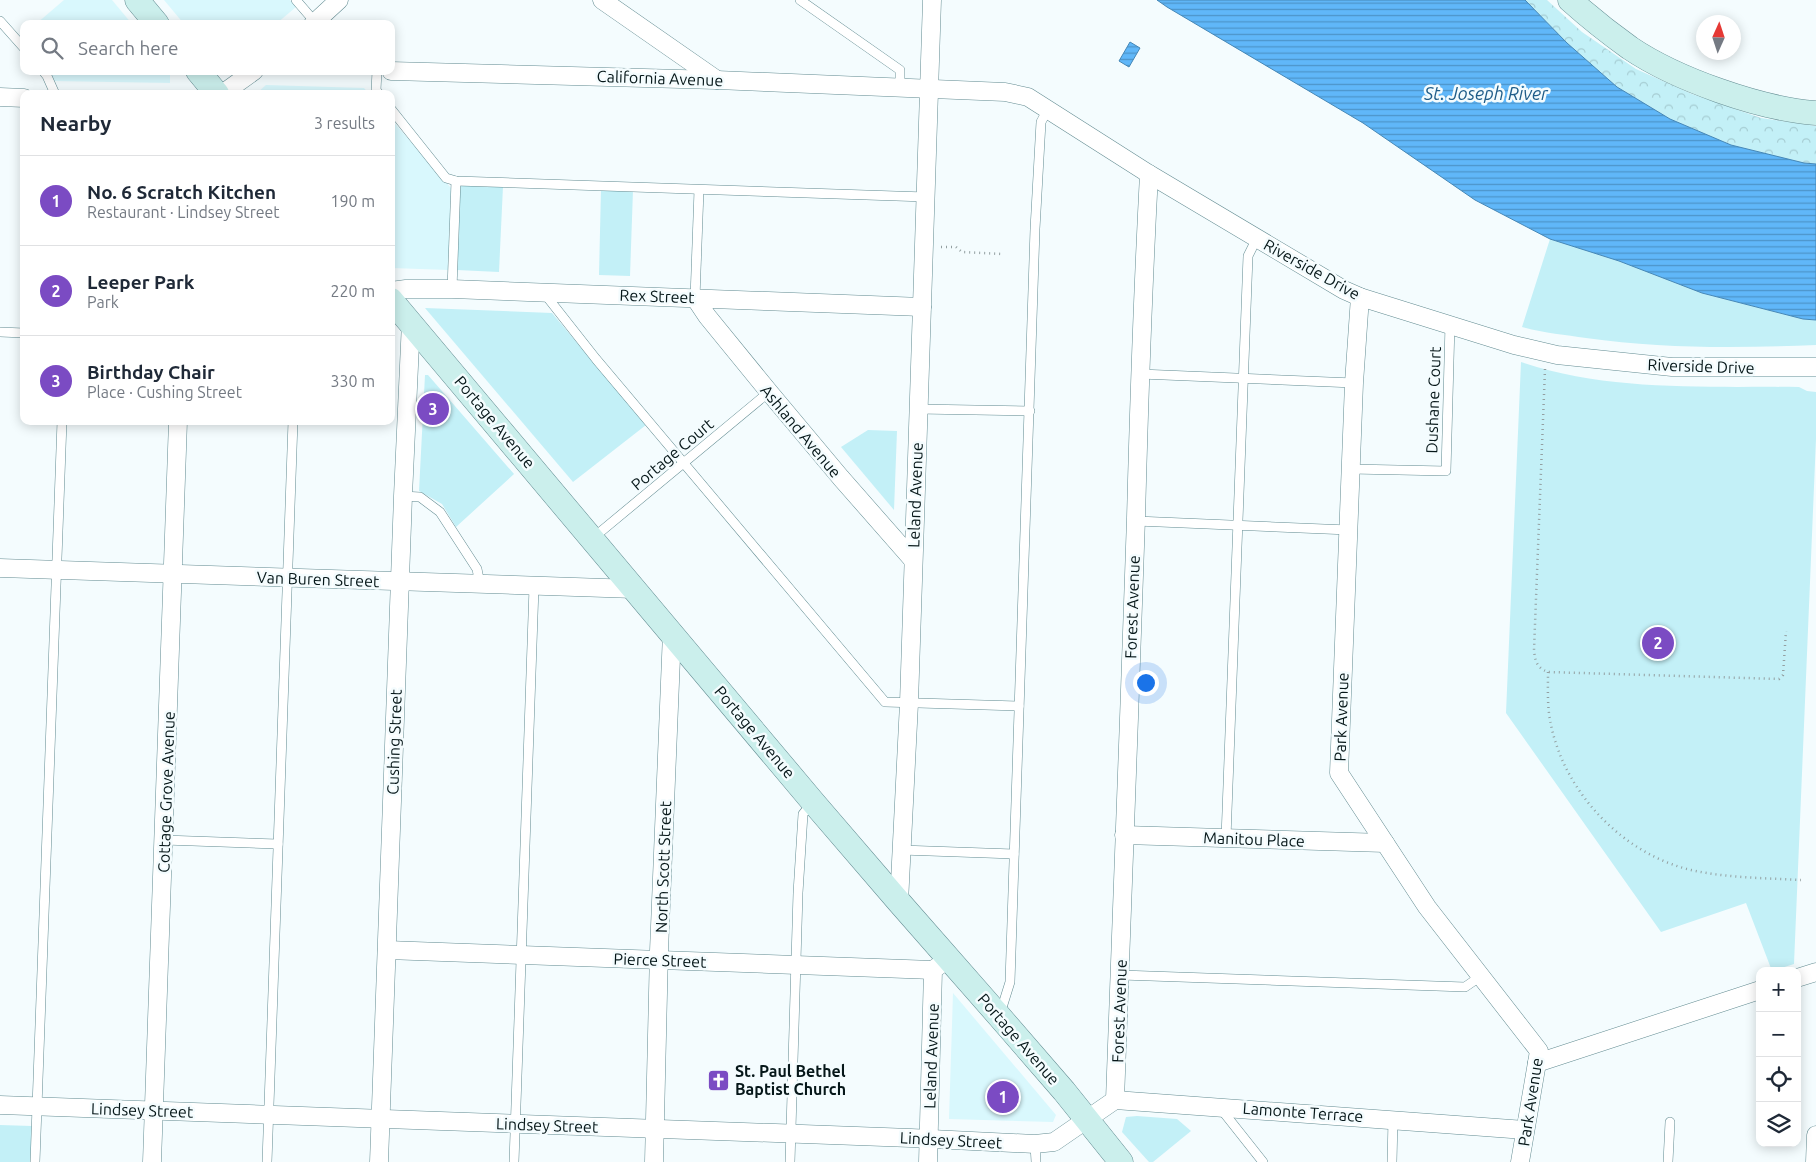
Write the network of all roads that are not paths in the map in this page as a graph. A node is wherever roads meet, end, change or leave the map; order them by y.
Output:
1 (136, 0) edge
2 (296, 0) edge
3 (340, 0) edge
4 (602, 0) edge
5 (800, 0) edge
6 (932, 0) edge
7 (1570, 0) edge
8 (154, 20) edge
9 (312, 20) edge
10 (317, 20) edge
11 (0, 21) edge
12 (20, 44) edge
13 (395, 71) edge
14 (46, 75) edge
15 (201, 75) edge
16 (248, 75) edge
17 (377, 75) edge
18 (717, 80) junction
19 (900, 87) junction
20 (929, 89) junction
21 (52, 90) edge
22 (214, 90) edge
23 (228, 90) edge
24 (376, 90) edge
25 (0, 97) edge
26 (20, 98) edge
27 (1048, 109) junction
28 (1816, 113) edge
29 (395, 114) edge
30 (1149, 174) junction
31 (456, 181) junction
32 (699, 190) junction
33 (926, 197) junction
34 (1257, 238) junction
35 (452, 289) junction
36 (395, 290) edge
37 (544, 293) junction
38 (1360, 297) junction
39 (695, 298) junction
40 (395, 304) edge
41 (922, 307) junction
42 (411, 322) junction
43 (1450, 324) junction
44 (0, 332) edge
45 (20, 333) edge
46 (1816, 367) edge
47 (1140, 374) junction
48 (1244, 377) junction
49 (1354, 383) junction
50 (769, 392) junction
51 (918, 409) junction
52 (1030, 411) junction
53 (62, 425) edge
54 (178, 425) edge
55 (294, 425) edge
56 (685, 463) junction
57 (1351, 470) junction
58 (402, 496) junction
59 (1136, 521) junction
60 (1237, 526) junction
61 (1349, 530) junction
62 (593, 538) junction
63 (913, 560) junction
64 (0, 568) edge
65 (56, 571) junction
66 (172, 574) junction
67 (288, 578) junction
68 (400, 581) junction
69 (480, 584) junction
70 (534, 587) junction
71 (635, 589) junction
72 (672, 633) junction
73 (909, 703) junction
74 (1019, 706) junction
75 (813, 802) junction
76 (1124, 836) junction
77 (1226, 838) junction
78 (164, 840) junction
79 (1384, 843) junction
80 (278, 844) junction
81 (901, 850) junction
82 (1014, 854) junction
83 (899, 902) junction
84 (387, 950) junction
85 (521, 955) junction
86 (659, 960) junction
87 (941, 964) junction
88 (796, 965) junction
89 (1816, 972) edge
90 (1121, 975) junction
91 (1481, 976) junction
92 (1801, 977) edge
93 (1756, 991) edge
94 (1000, 1016) junction
95 (1537, 1063) junction
96 (1115, 1100) junction
97 (0, 1105) edge
98 (37, 1106) junction
99 (1219, 1106) junction
100 (154, 1111) junction
101 (268, 1115) junction
102 (1393, 1119) junction
103 (381, 1120) junction
104 (1086, 1121) junction
105 (1670, 1122) dead end
106 (515, 1124) junction
107 (655, 1129) junction
108 (1525, 1130) junction
109 (790, 1133) junction
110 (1816, 1136) edge
111 (928, 1138) junction
112 (1035, 1144) junction
113 (35, 1162) edge
114 (152, 1162) edge
115 (267, 1162) edge
116 (379, 1162) edge
117 (514, 1162) edge
118 (654, 1162) edge
119 (790, 1162) edge
120 (928, 1162) edge
121 (1036, 1162) edge
122 (1121, 1162) edge
123 (1263, 1162) edge
124 (1392, 1162) edge
125 (1520, 1162) edge
126 (1668, 1162) edge
127 (1815, 1162) edge

1 - 8 main road
2 - 9 lane
3 - 10 street
4 - 18 street
5 - 19 lane
6 - 20 street
7 - 28 main road
11 - 12 lane
13 - 18 street, California Avenue
14 - 21 lane
15 - 22 main road
16 - 23 street
17 - 24 lane
18 - 19 street, California Avenue
19 - 20 street, California Avenue
20 - 27 street, Riverside Drive
20 - 33 street, Leland Avenue
25 - 26 street
27 - 30 street, Riverside Drive
27 - 52 lane
29 - 31 lane
30 - 34 street, Riverside Drive
30 - 47 street, Forest Avenue
31 - 32 lane
31 - 35 lane
32 - 33 lane
32 - 39 lane
33 - 41 street, Leland Avenue
34 - 38 street, Riverside Drive
34 - 48 lane
35 - 36 street, Rex Street
35 - 37 street, Rex Street
37 - 39 street, Rex Street
37 - 56 lane
38 - 43 street, Riverside Drive
38 - 49 street, Park Avenue
39 - 41 street, Rex Street
39 - 50 street, Ashland Avenue
40 - 42 main road, Portage Avenue
41 - 51 street, Leland Avenue
42 - 58 street, Cushing Street
42 - 62 main road, Portage Avenue
43 - 46 street, Riverside Drive
43 - 57 lane, Dushane Court
44 - 45 lane
47 - 48 lane
47 - 59 street, Forest Avenue
48 - 49 lane
48 - 60 lane
49 - 57 street, Park Avenue
50 - 56 lane, Portage Court
50 - 63 street, Ashland Avenue
51 - 52 lane
51 - 63 street, Leland Avenue
52 - 74 lane
53 - 65 lane
54 - 66 street, Cottage Grove Avenue
55 - 67 lane
56 - 62 lane, Portage Court
56 - 73 lane
57 - 61 street, Park Avenue
58 - 68 street, Cushing Street
58 - 69 lane
59 - 60 lane
59 - 76 street, Forest Avenue
60 - 61 lane
60 - 77 lane
61 - 79 street, Park Avenue
62 - 71 main road, Portage Avenue
63 - 73 street, Leland Avenue
64 - 65 street, Van Buren Street
65 - 66 street, Van Buren Street
65 - 98 lane
66 - 67 street, Van Buren Street
66 - 78 street, Cottage Grove Avenue
67 - 68 street, Van Buren Street
67 - 80 lane
68 - 69 street, Van Buren Street
68 - 84 street, Cushing Street
69 - 70 street, Van Buren Street
70 - 71 street, Van Buren Street
70 - 85 lane
71 - 72 main road, Portage Avenue
72 - 75 main road, Portage Avenue
72 - 86 street, North Scott Street
73 - 74 lane
73 - 81 street, Leland Avenue
74 - 82 lane
75 - 83 main road, Portage Avenue
75 - 88 lane
76 - 77 street, Manitou Place
76 - 90 street, Forest Avenue
77 - 79 street, Manitou Place
78 - 80 lane
78 - 100 street, Cottage Grove Avenue
79 - 91 street, Park Avenue
80 - 101 lane
81 - 82 lane
81 - 83 street, Leland Avenue
82 - 94 lane
83 - 87 main road, Portage Avenue
84 - 85 street, Pierce Street
84 - 103 street, Cushing Street
85 - 86 street, Pierce Street
85 - 106 lane
86 - 88 street, Pierce Street
86 - 107 street, North Scott Street
87 - 88 street, Pierce Street
87 - 94 main road, Portage Avenue
87 - 111 street, Leland Avenue
88 - 109 lane
89 - 92 street
90 - 91 lane
90 - 96 street, Forest Avenue
91 - 95 street, Park Avenue
93 - 95 street
94 - 104 main road, Portage Avenue
95 - 108 street, Park Avenue
96 - 99 street, Lamonte Terrace
96 - 104 street
97 - 98 street, Lindsey Street
98 - 100 street, Lindsey Street
98 - 113 lane
99 - 102 street, Lamonte Terrace
99 - 123 lane
100 - 101 street, Lindsey Street
100 - 114 street, Cottage Grove Avenue
101 - 103 street, Lindsey Street
101 - 115 lane
102 - 108 street, Lamonte Terrace
102 - 124 lane
103 - 106 street, Lindsey Street
103 - 116 street, Cushing Street
104 - 112 street, Lindsey Street
104 - 122 main road, Portage Avenue
105 - 126 lane
106 - 107 street, Lindsey Street
106 - 117 lane
107 - 109 street, Lindsey Street
107 - 118 street, North Scott Street
108 - 125 street, Park Avenue
109 - 111 street, Lindsey Street
109 - 119 lane
110 - 127 street
111 - 112 street, Lindsey Street
111 - 120 street, Leland Avenue
112 - 121 lane

